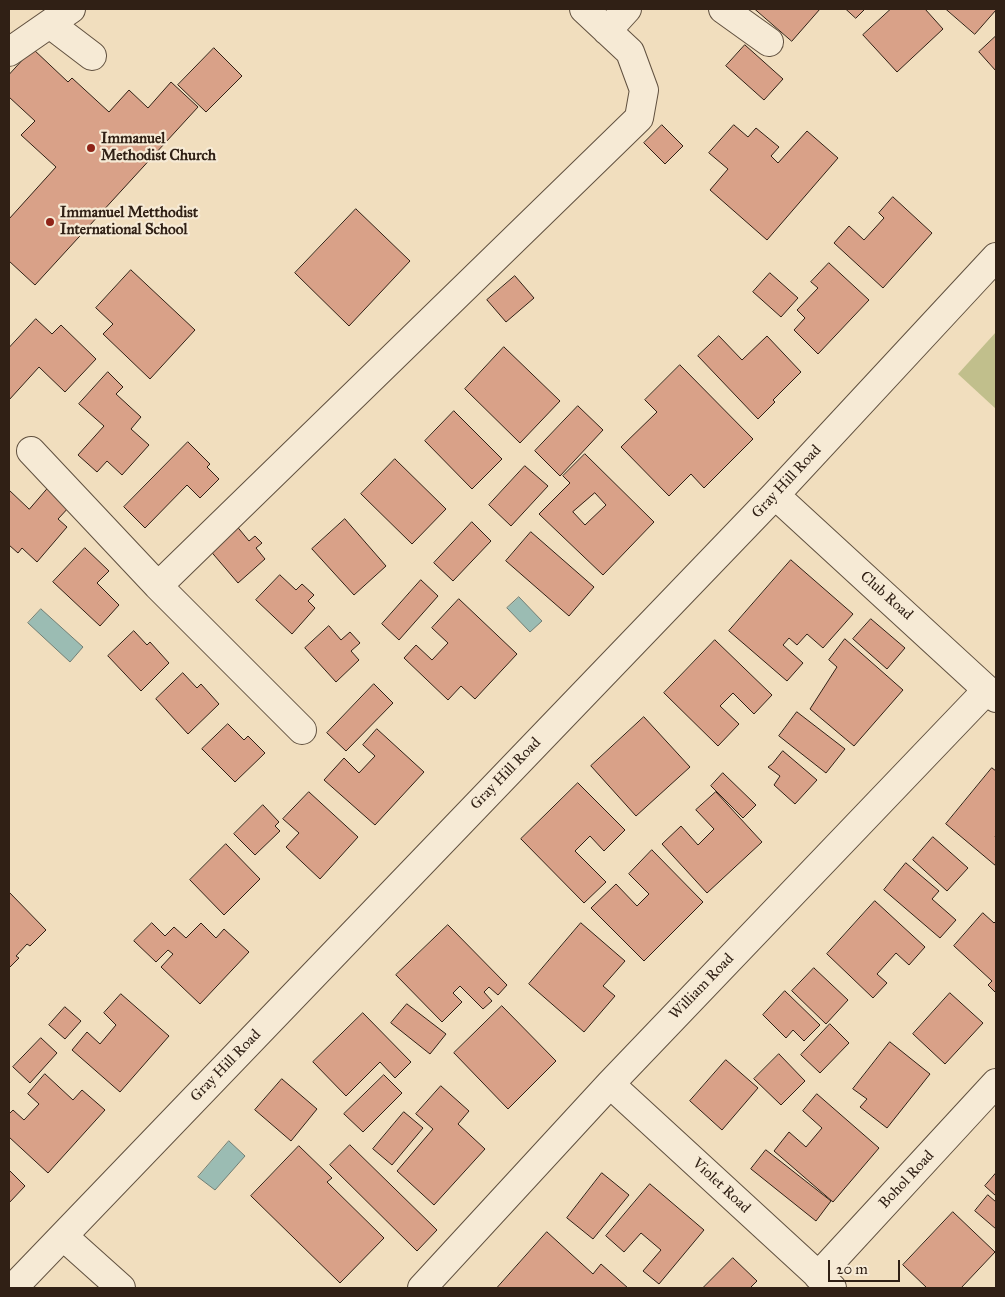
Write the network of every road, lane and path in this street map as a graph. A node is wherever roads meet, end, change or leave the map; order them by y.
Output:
1 (584, 9) edge
2 (627, 9) edge
3 (723, 9) edge
4 (61, 16) edge
5 (607, 31) junction
6 (769, 42) dead end
7 (9, 52) edge
8 (92, 56) dead end
9 (996, 257) edge
10 (31, 451) dead end
11 (775, 495) junction
12 (158, 586) junction
13 (992, 694) edge
14 (302, 730) dead end
15 (610, 1084) junction
16 (996, 1084) edge
17 (63, 1236) junction
18 (825, 1282) edge
19 (13, 1288) edge
20 (121, 1288) edge
21 (422, 1288) edge

1 - 5 street
2 - 5 street
3 - 6 street
4 - 7 street
4 - 8 street
5 - 12 street
9 - 11 street, Gray Hill Road
10 - 12 street
11 - 13 street, Club Road
11 - 17 street, Gray Hill Road
12 - 14 street
13 - 15 street, William Road
15 - 18 street, Violet Road
15 - 21 street, William Road
16 - 18 street, Bohol Road
17 - 19 street, Gray Hill Road
17 - 20 street

